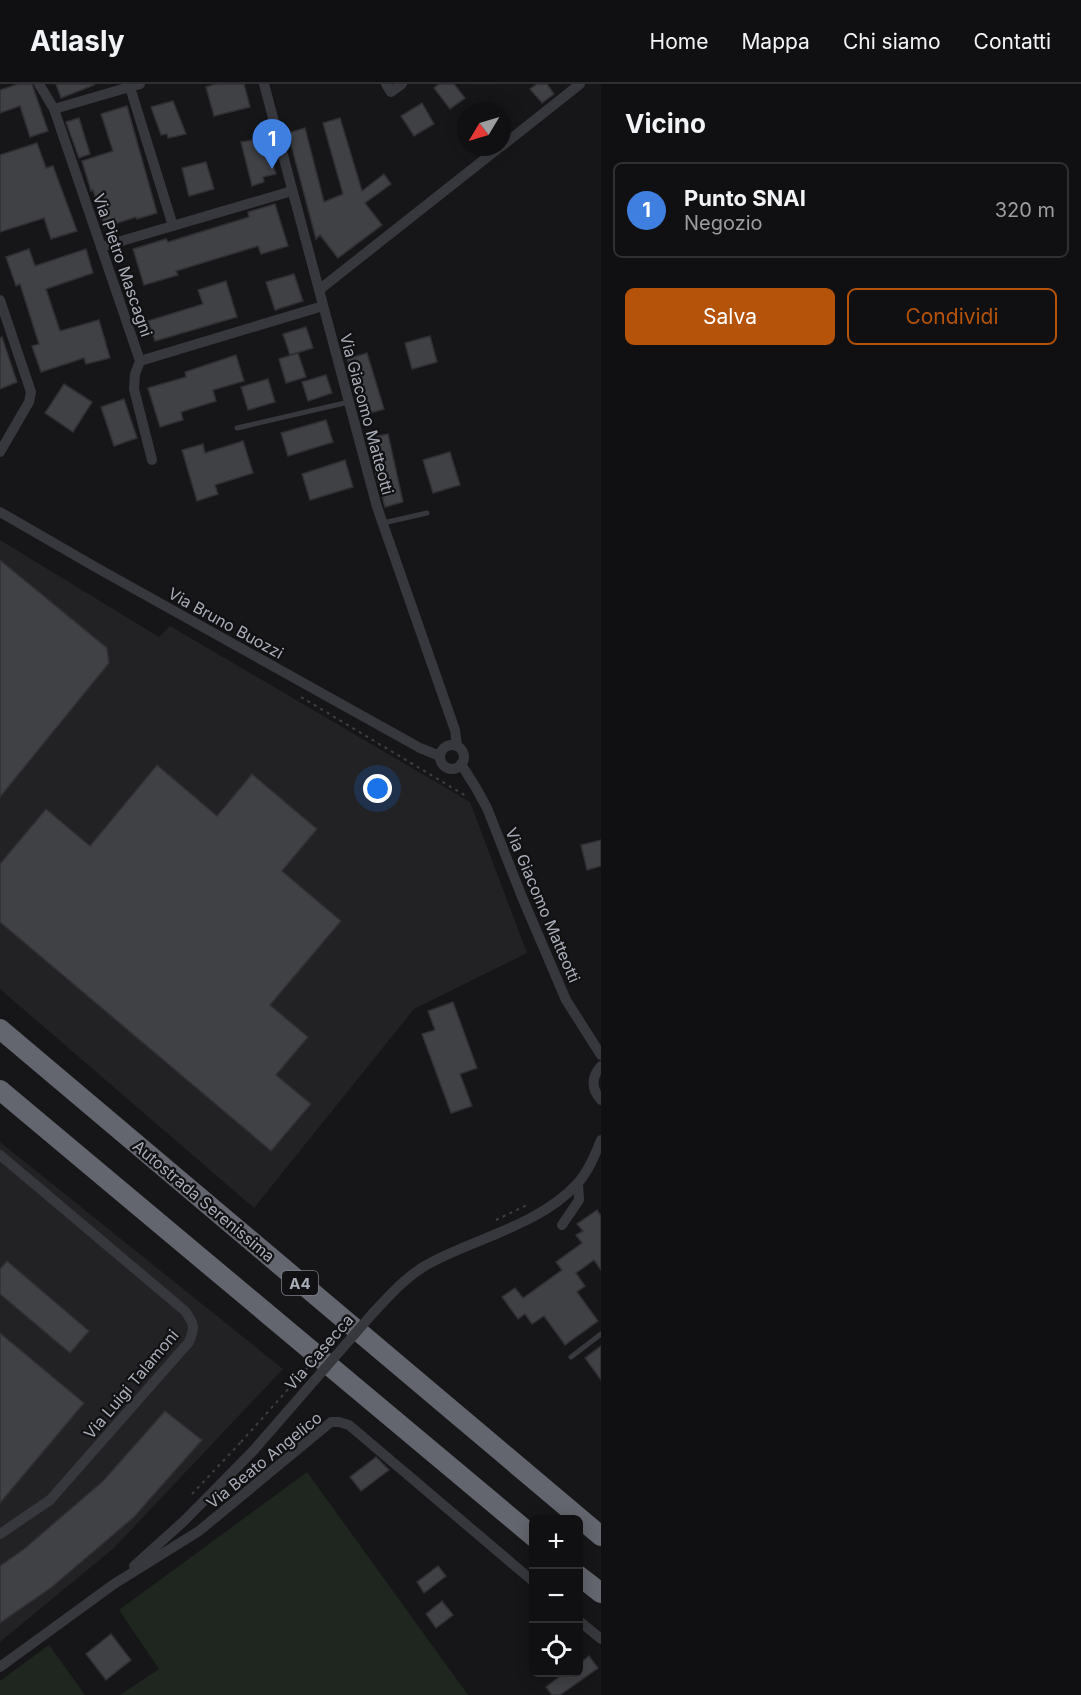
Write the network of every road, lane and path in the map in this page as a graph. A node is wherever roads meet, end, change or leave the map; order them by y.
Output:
1 (39, 84) edge
2 (264, 84) edge
3 (386, 84) edge
4 (402, 84) edge
5 (580, 84) edge
6 (133, 85) edge
7 (54, 109) junction
8 (511, 138) edge
9 (488, 156) edge
10 (292, 190) junction
11 (173, 226) junction
12 (101, 247) junction
13 (319, 290) junction
14 (0, 300) edge
15 (323, 306) junction
16 (140, 361) junction
17 (349, 402) junction
18 (237, 428) dead end
19 (0, 452) edge
20 (152, 460) dead end
21 (0, 512) edge
22 (427, 513) dead end
23 (383, 523) junction
24 (457, 746) junction
25 (440, 756) junction
26 (461, 764) junction
27 (0, 1029) edge
28 (601, 1055) edge
29 (601, 1066) edge
30 (0, 1090) edge
31 (601, 1100) edge
32 (601, 1140) edge
33 (0, 1155) edge
34 (578, 1183) junction
35 (562, 1225) dead end
36 (601, 1334) edge
37 (324, 1349) dead end
38 (571, 1357) dead end
39 (241, 1442) dead end
40 (529, 1533) edge
41 (0, 1534) edge
42 (601, 1536) edge
43 (529, 1578) edge
44 (583, 1578) edge
45 (114, 1584) junction
46 (601, 1593) edge
47 (582, 1623) edge
48 (601, 1639) edge
49 (0, 1667) edge

1 - 7 street, Via Pietro Mascagni
2 - 10 street, Via Giacomo Matteotti
3 - 4 street
5 - 8 street
6 - 7 street
6 - 11 street
7 - 12 street, Via Pietro Mascagni
9 - 13 street
10 - 11 street
10 - 13 street, Via Giacomo Matteotti
11 - 12 street
12 - 16 street, Via Pietro Mascagni
13 - 15 street, Via Giacomo Matteotti
14 - 19 street
15 - 16 street
15 - 17 street, Via Giacomo Matteotti
16 - 20 street, Via Pietro Mascagni
17 - 18 lane
17 - 23 street, Via Giacomo Matteotti
21 - 25 street, Via Bruno Buozzi
22 - 23 lane
23 - 24 street, Via Giacomo Matteotti
24 - 25 street
24 - 26 street, Via Giacomo Matteotti
25 - 26 street
26 - 28 street, Via Giacomo Matteotti
27 - 42 highway, Autostrada Serenissima / A4
29 - 31 street
30 - 40 highway, A4
32 - 34 street, Via Casecca
33 - 41 street, Via Luigi Talamoni
34 - 35 street, Via Casecca
34 - 45 street, Via Casecca, bridge
36 - 38 lane
37 - 39 path, bridge
43 - 45 street, Via Beato Angelico
44 - 46 highway
45 - 49 street, Via Beato Angelico
47 - 48 street

